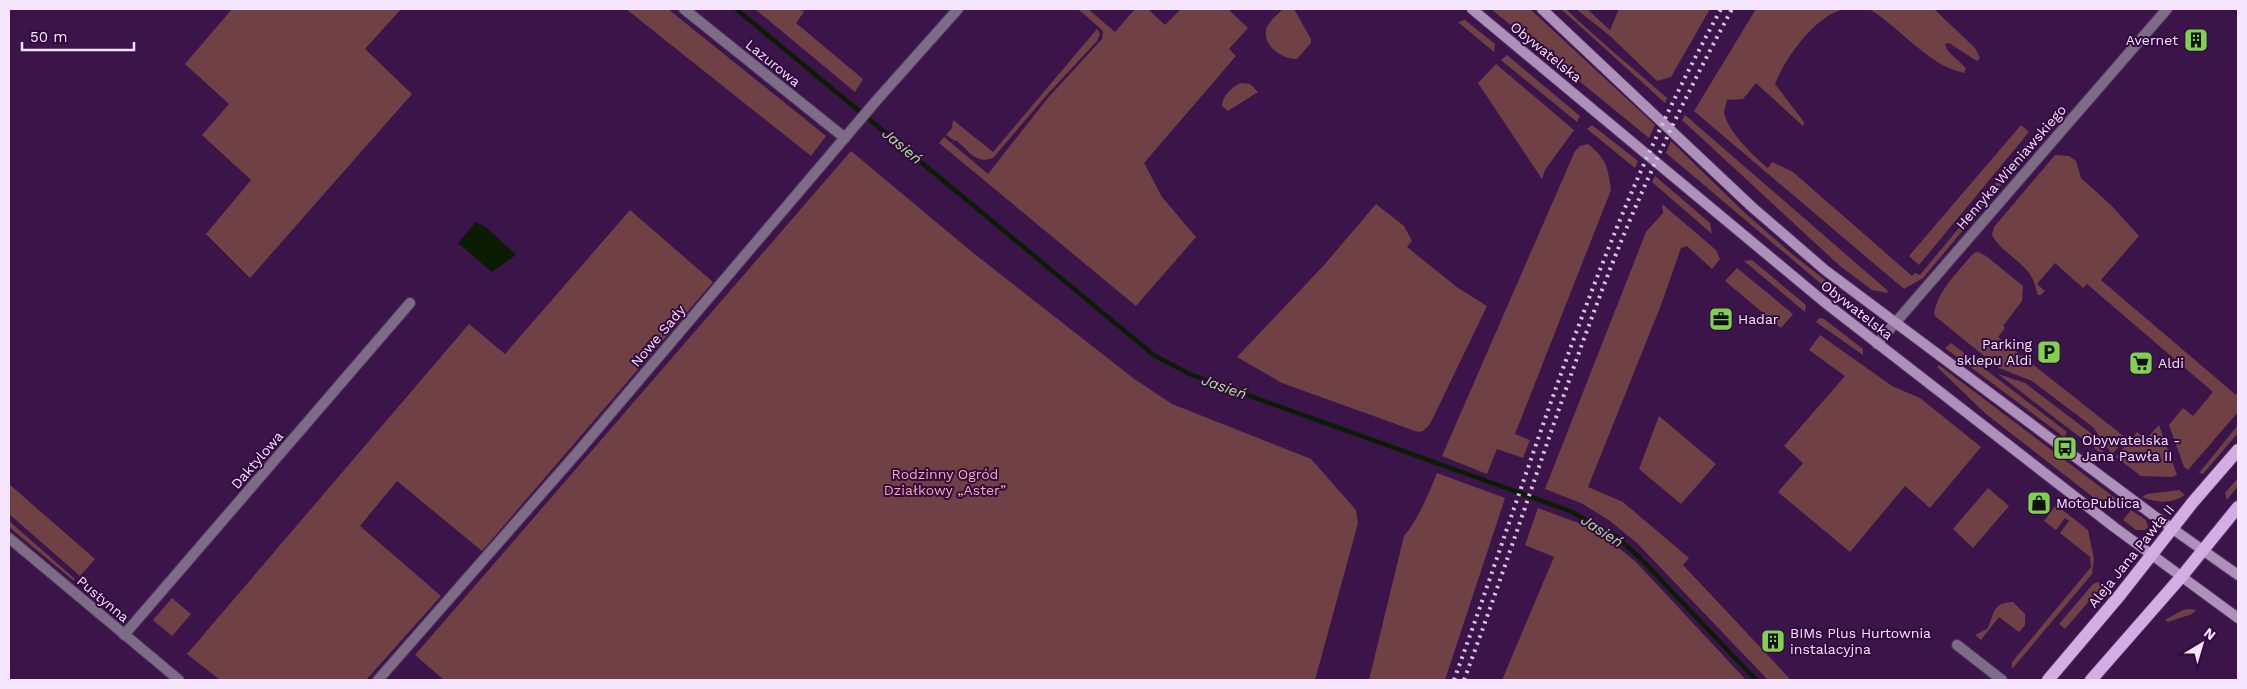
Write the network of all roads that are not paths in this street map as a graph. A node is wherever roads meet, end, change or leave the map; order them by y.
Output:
1 (684, 9) edge
2 (958, 9) edge
3 (1472, 9) edge
4 (1542, 9) edge
5 (2167, 9) edge
6 (848, 135) junction
7 (410, 303) dead end
8 (1895, 323) junction
9 (1877, 344) junction
10 (2238, 450) edge
11 (2238, 507) edge
12 (2172, 529) junction
13 (9, 538) edge
14 (2203, 550) junction
15 (2152, 554) junction
16 (2238, 575) edge
17 (2182, 576) junction
18 (2238, 618) edge
19 (124, 634) junction
20 (1957, 645) dead end
21 (179, 680) edge
22 (378, 680) edge
23 (2002, 680) edge
24 (2048, 680) edge
25 (2091, 680) edge

1 - 6 street, Lazurowa
2 - 6 street, Nowe Sady
3 - 9 main road, Obywatelska
4 - 8 main road, Obywatelska
5 - 8 street, Henryka Wieniawskiego
6 - 22 street, Nowe Sady
7 - 19 street, Daktylowa
8 - 9 street, Henryka Wieniawskiego
8 - 12 main road, Obywatelska
9 - 15 main road, Obywatelska
10 - 12 main road, Aleja Jana Pawła II
11 - 14 main road
12 - 14 main road, Obywatelska
12 - 15 main road, Aleja Jana Pawła II
13 - 19 street, Pustynna
14 - 16 main road, Obywatelska
14 - 17 main road
15 - 17 main road, Obywatelska
15 - 24 main road, Aleja Jana Pawła II
17 - 18 main road, Obywatelska
17 - 25 main road
19 - 21 street, Pustynna
20 - 23 street

